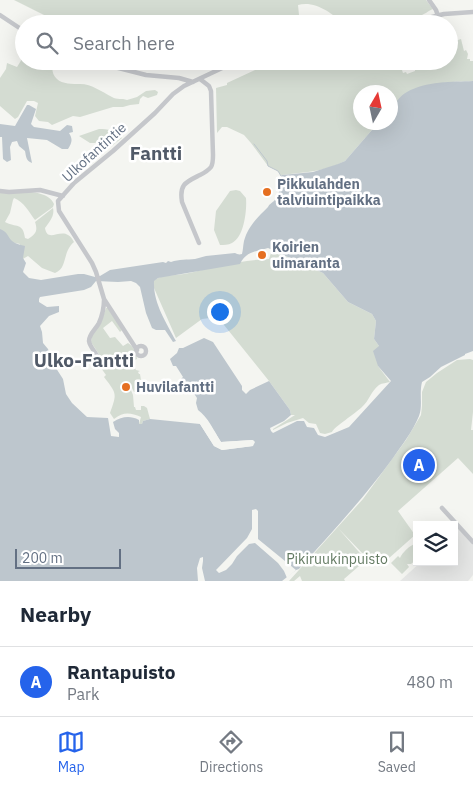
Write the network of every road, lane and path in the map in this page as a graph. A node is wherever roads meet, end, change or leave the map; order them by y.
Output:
1 (428, 0) edge
2 (473, 12) edge
3 (0, 15) edge
4 (438, 15) edge
5 (447, 15) edge
6 (15, 25) edge
7 (126, 70) edge
8 (218, 70) edge
9 (200, 79) junction
10 (193, 82) junction
11 (0, 191) edge
12 (63, 196) junction
13 (199, 243) dead end
14 (104, 299) junction
15 (131, 340) junction
16 (141, 346) junction
17 (136, 350) junction
18 (101, 366) dead end
19 (442, 508) dead end
20 (473, 542) edge

1 - 4 street
2 - 5 street
3 - 6 street
7 - 10 street
8 - 9 street, Ulkofantintie
9 - 10 street, Ulkofantintie
9 - 13 street
10 - 12 street, Ulkofantintie
11 - 12 street
12 - 14 street, Ulkofantintie
14 - 15 street, Ulkofantintie
14 - 18 street
15 - 16 street, Ulkofantintie
15 - 17 street, Ulkofantintie
16 - 17 street
16 - 17 street
19 - 20 street

